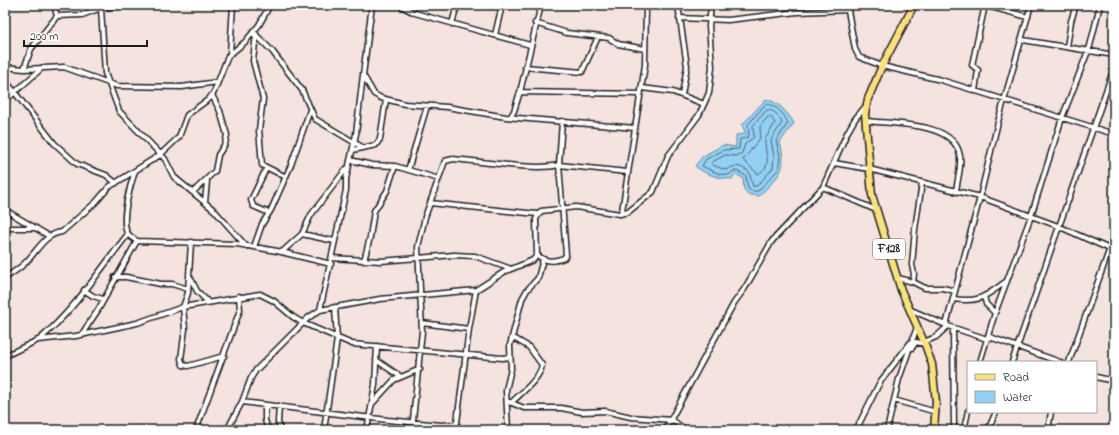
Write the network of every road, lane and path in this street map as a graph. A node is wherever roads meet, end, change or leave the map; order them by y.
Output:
1 (54, 5) edge
2 (123, 5) edge
3 (233, 5) edge
4 (270, 5) edge
5 (372, 5) edge
6 (399, 5) edge
7 (457, 5) edge
8 (502, 5) edge
9 (541, 5) edge
10 (646, 5) edge
11 (678, 5) edge
12 (711, 5) edge
13 (914, 5) edge
14 (984, 5) edge
15 (1031, 5) edge
16 (1076, 5) edge
17 (1100, 5) edge
18 (408, 7) edge
19 (847, 7) edge
20 (100, 8) junction
21 (57, 16) junction
22 (1028, 17) junction
23 (679, 18) junction
24 (710, 20) junction
25 (535, 23) junction
26 (452, 24) junction
27 (254, 33) junction
28 (495, 35) junction
29 (598, 37) junction
30 (1023, 40) junction
31 (530, 45) junction
32 (1067, 47) junction
33 (645, 49) junction
34 (1088, 51) junction
35 (230, 54) junction
36 (1114, 54) edge
37 (882, 66) junction
38 (5, 67) edge
39 (525, 67) junction
40 (42, 68) junction
41 (1114, 68) edge
42 (24, 69) junction
43 (5, 73) edge
44 (364, 75) junction
45 (217, 82) junction
46 (107, 83) junction
47 (9, 85) junction
48 (642, 88) junction
49 (975, 91) junction
50 (15, 92) junction
51 (520, 92) junction
52 (641, 94) junction
53 (212, 95) junction
54 (682, 95) junction
55 (5, 100) edge
56 (386, 100) junction
57 (1006, 101) junction
58 (704, 104) junction
59 (427, 106) junction
60 (865, 107) junction
61 (310, 110) junction
62 (511, 116) junction
63 (1062, 118) junction
64 (562, 121) junction
65 (866, 121) junction
66 (1094, 127) junction
67 (635, 128) junction
68 (1114, 134) edge
69 (354, 143) junction
70 (362, 147) junction
71 (353, 150) junction
72 (160, 155) junction
73 (350, 160) junction
74 (834, 163) junction
75 (559, 165) junction
76 (347, 166) junction
77 (395, 166) junction
78 (266, 169) junction
79 (869, 169) junction
80 (135, 170) junction
81 (408, 170) junction
82 (627, 172) junction
83 (286, 177) junction
84 (439, 180) junction
85 (207, 181) junction
86 (116, 183) junction
87 (922, 183) junction
88 (823, 187) junction
89 (193, 192) junction
90 (956, 192) junction
91 (980, 197) junction
92 (205, 202) junction
93 (430, 203) junction
94 (561, 208) junction
95 (5, 210) edge
96 (876, 210) junction
97 (269, 213) junction
98 (537, 214) junction
99 (620, 214) junction
100 (1031, 216) junction
101 (1058, 226) junction
102 (5, 229) edge
103 (39, 229) junction
104 (128, 234) junction
105 (302, 234) junction
106 (49, 236) junction
107 (1114, 237) edge
108 (137, 241) junction
109 (334, 241) junction
110 (191, 242) junction
111 (246, 246) junction
112 (254, 247) junction
113 (1112, 250) edge
114 (282, 252) junction
115 (537, 255) junction
116 (418, 257) junction
117 (332, 258) junction
118 (543, 259) junction
119 (364, 261) junction
120 (330, 264) junction
121 (511, 269) junction
122 (115, 277) junction
123 (190, 277) junction
124 (5, 278) edge
125 (898, 278) junction
126 (1007, 281) junction
127 (913, 282) junction
128 (188, 289) junction
129 (84, 290) junction
130 (476, 290) junction
131 (955, 291) junction
132 (421, 294) junction
133 (239, 296) junction
134 (984, 296) junction
135 (103, 299) junction
136 (953, 299) junction
137 (208, 302) junction
138 (183, 307) junction
139 (335, 307) junction
140 (909, 309) junction
141 (320, 310) junction
142 (995, 313) junction
143 (303, 323) junction
144 (422, 323) junction
145 (949, 326) junction
146 (917, 327) junction
147 (469, 329) junction
148 (82, 334) junction
149 (512, 337) junction
150 (337, 339) junction
151 (987, 339) junction
152 (38, 340) junction
153 (912, 341) junction
154 (925, 343) junction
155 (378, 346) junction
156 (1018, 346) junction
157 (421, 349) junction
158 (466, 354) junction
159 (908, 355) junction
160 (5, 356) edge
161 (224, 356) junction
162 (510, 356) junction
163 (376, 360) junction
164 (980, 361) edge
165 (1012, 361) edge
166 (1057, 361) edge
167 (1069, 361) edge
168 (420, 369) junction
169 (401, 377) junction
170 (1097, 377) edge
171 (1114, 381) edge
172 (894, 400) junction
173 (242, 402) junction
174 (509, 402) junction
175 (372, 404) junction
176 (266, 405) junction
177 (279, 406) junction
178 (327, 412) junction
179 (936, 412) junction
180 (968, 413) edge
181 (996, 413) edge
182 (1051, 413) edge
183 (368, 417) junction
184 (672, 420) junction
185 (413, 422) junction
186 (456, 424) junction
187 (196, 430) edge
188 (227, 430) edge
189 (268, 430) edge
190 (280, 430) edge
191 (324, 430) edge
192 (367, 430) edge
193 (412, 430) edge
194 (456, 430) edge
195 (508, 430) edge
196 (665, 430) edge
197 (686, 430) edge
198 (856, 430) edge
199 (887, 430) edge
200 (934, 430) edge
201 (954, 430) edge
202 (964, 430) edge
203 (989, 430) edge
204 (1048, 430) edge

1 - 21 street
2 - 20 street
3 - 35 street
4 - 27 street
5 - 44 street
6 - 18 street
7 - 26 street
8 - 28 street
9 - 25 street
10 - 33 street
11 - 23 street
12 - 24 street
13 - 37 main road, F128
14 - 22 street
14 - 49 street
15 - 22 street
16 - 32 street
17 - 34 street
18 - 26 street
19 - 24 street
19 - 37 street
20 - 21 street
20 - 46 street
21 - 42 street
22 - 30 street
23 - 24 street
23 - 54 street
24 - 58 street
25 - 29 street
25 - 31 street
26 - 28 street
27 - 35 street
27 - 61 street
27 - 78 street
28 - 31 street
29 - 33 street
29 - 39 street
30 - 32 street
30 - 57 street
31 - 39 street
32 - 34 street
33 - 48 street
34 - 36 street
34 - 63 street
35 - 45 street
37 - 49 street
37 - 60 main road, F128
38 - 42 street
39 - 51 street
40 - 42 street
40 - 46 street
40 - 50 street
41 - 66 street
43 - 47 street
44 - 56 street
44 - 69 street
45 - 46 street
45 - 53 street
46 - 72 street
47 - 50 street
47 - 55 street
48 - 52 street
48 - 54 street
49 - 57 street
50 - 55 street
50 - 86 street
51 - 52 street
51 - 62 street
52 - 67 street
53 - 72 street
53 - 85 street
54 - 58 street
56 - 59 street
56 - 70 street
57 - 63 street
57 - 91 street
58 - 99 street
59 - 62 street
59 - 81 street
60 - 65 main road, F128
60 - 74 street
61 - 69 street
61 - 83 street
62 - 64 street
63 - 66 street
63 - 100 street
64 - 67 street
64 - 75 street
65 - 79 main road, F128
65 - 90 street
66 - 68 street
66 - 101 street
67 - 82 street
69 - 70 street
69 - 71 street
70 - 71 street
71 - 73 street
72 - 80 street
72 - 89 street
73 - 76 street
73 - 77 street
74 - 79 street
74 - 88 street
75 - 82 street
75 - 84 street
75 - 94 street
76 - 105 street
76 - 109 street
77 - 81 street
77 - 119 street
78 - 83 street
78 - 97 street
79 - 87 street
79 - 96 main road, F128
80 - 86 street
80 - 104 street
81 - 84 street
82 - 99 street
83 - 97 street
84 - 93 street
85 - 89 street
85 - 92 street
86 - 106 street
87 - 90 street
87 - 127 street
88 - 96 street
88 - 184 street
89 - 92 street
90 - 91 street
91 - 100 street
91 - 131 street
92 - 111 street
93 - 98 street
93 - 116 street
94 - 98 street
94 - 99 street
94 - 118 street
95 - 103 street
96 - 125 main road, F128
97 - 112 street
98 - 115 street
100 - 101 street
100 - 126 street
101 - 113 street
101 - 156 street
102 - 103 street
103 - 106 street
104 - 108 street
104 - 129 street
105 - 109 street
105 - 114 street
106 - 124 street
107 - 113 street
108 - 110 street
108 - 122 street
109 - 117 street
110 - 111 street
110 - 123 street
111 - 112 street
112 - 114 street
113 - 167 street
114 - 120 street
115 - 118 street
115 - 121 street
116 - 119 street
116 - 121 street
116 - 132 street
117 - 119 street
117 - 120 street
118 - 149 street
120 - 141 street
121 - 130 street
122 - 128 street
122 - 135 street
123 - 128 street
123 - 137 street
125 - 127 street
125 - 140 main road, F128
126 - 134 street
126 - 142 street
127 - 131 street
128 - 138 street
129 - 135 street
129 - 152 street
130 - 132 street
130 - 147 street
131 - 136 street
132 - 139 street
132 - 144 street
133 - 137 street
133 - 143 street
133 - 161 street
134 - 136 street
134 - 142 street
135 - 148 street
136 - 145 street
137 - 138 street
138 - 148 street
138 - 161 street
139 - 141 street
139 - 150 street
140 - 145 street
140 - 146 main road, F128
141 - 143 street
142 - 151 street
143 - 150 street
143 - 173 street
144 - 147 street
144 - 157 street
145 - 151 street
145 - 154 street
145 - 201 street
146 - 153 street
146 - 154 main road, F128
147 - 158 street
148 - 152 street
149 - 162 street
149 - 174 street
150 - 155 street
150 - 178 street
151 - 156 street
151 - 164 street
152 - 160 street
153 - 159 street
153 - 198 street
154 - 159 street
154 - 179 main road, F128
155 - 157 street
155 - 163 street
156 - 165 street
156 - 166 street
157 - 158 street
157 - 168 street
158 - 162 street
158 - 186 street
159 - 172 street
161 - 187 street
162 - 174 street
163 - 169 street
163 - 175 street
168 - 169 street
168 - 185 street
169 - 175 street
170 - 171 street
172 - 179 street
172 - 199 street
173 - 176 street
173 - 188 street
174 - 184 street
174 - 195 street
175 - 183 street
176 - 177 street
176 - 189 street
177 - 178 street
177 - 190 street
178 - 183 street
178 - 191 street
179 - 200 main road, F128
180 - 202 street
181 - 203 street
182 - 204 street
183 - 185 street
183 - 192 street
184 - 196 street
184 - 197 street
185 - 186 street
185 - 193 street
186 - 194 street

